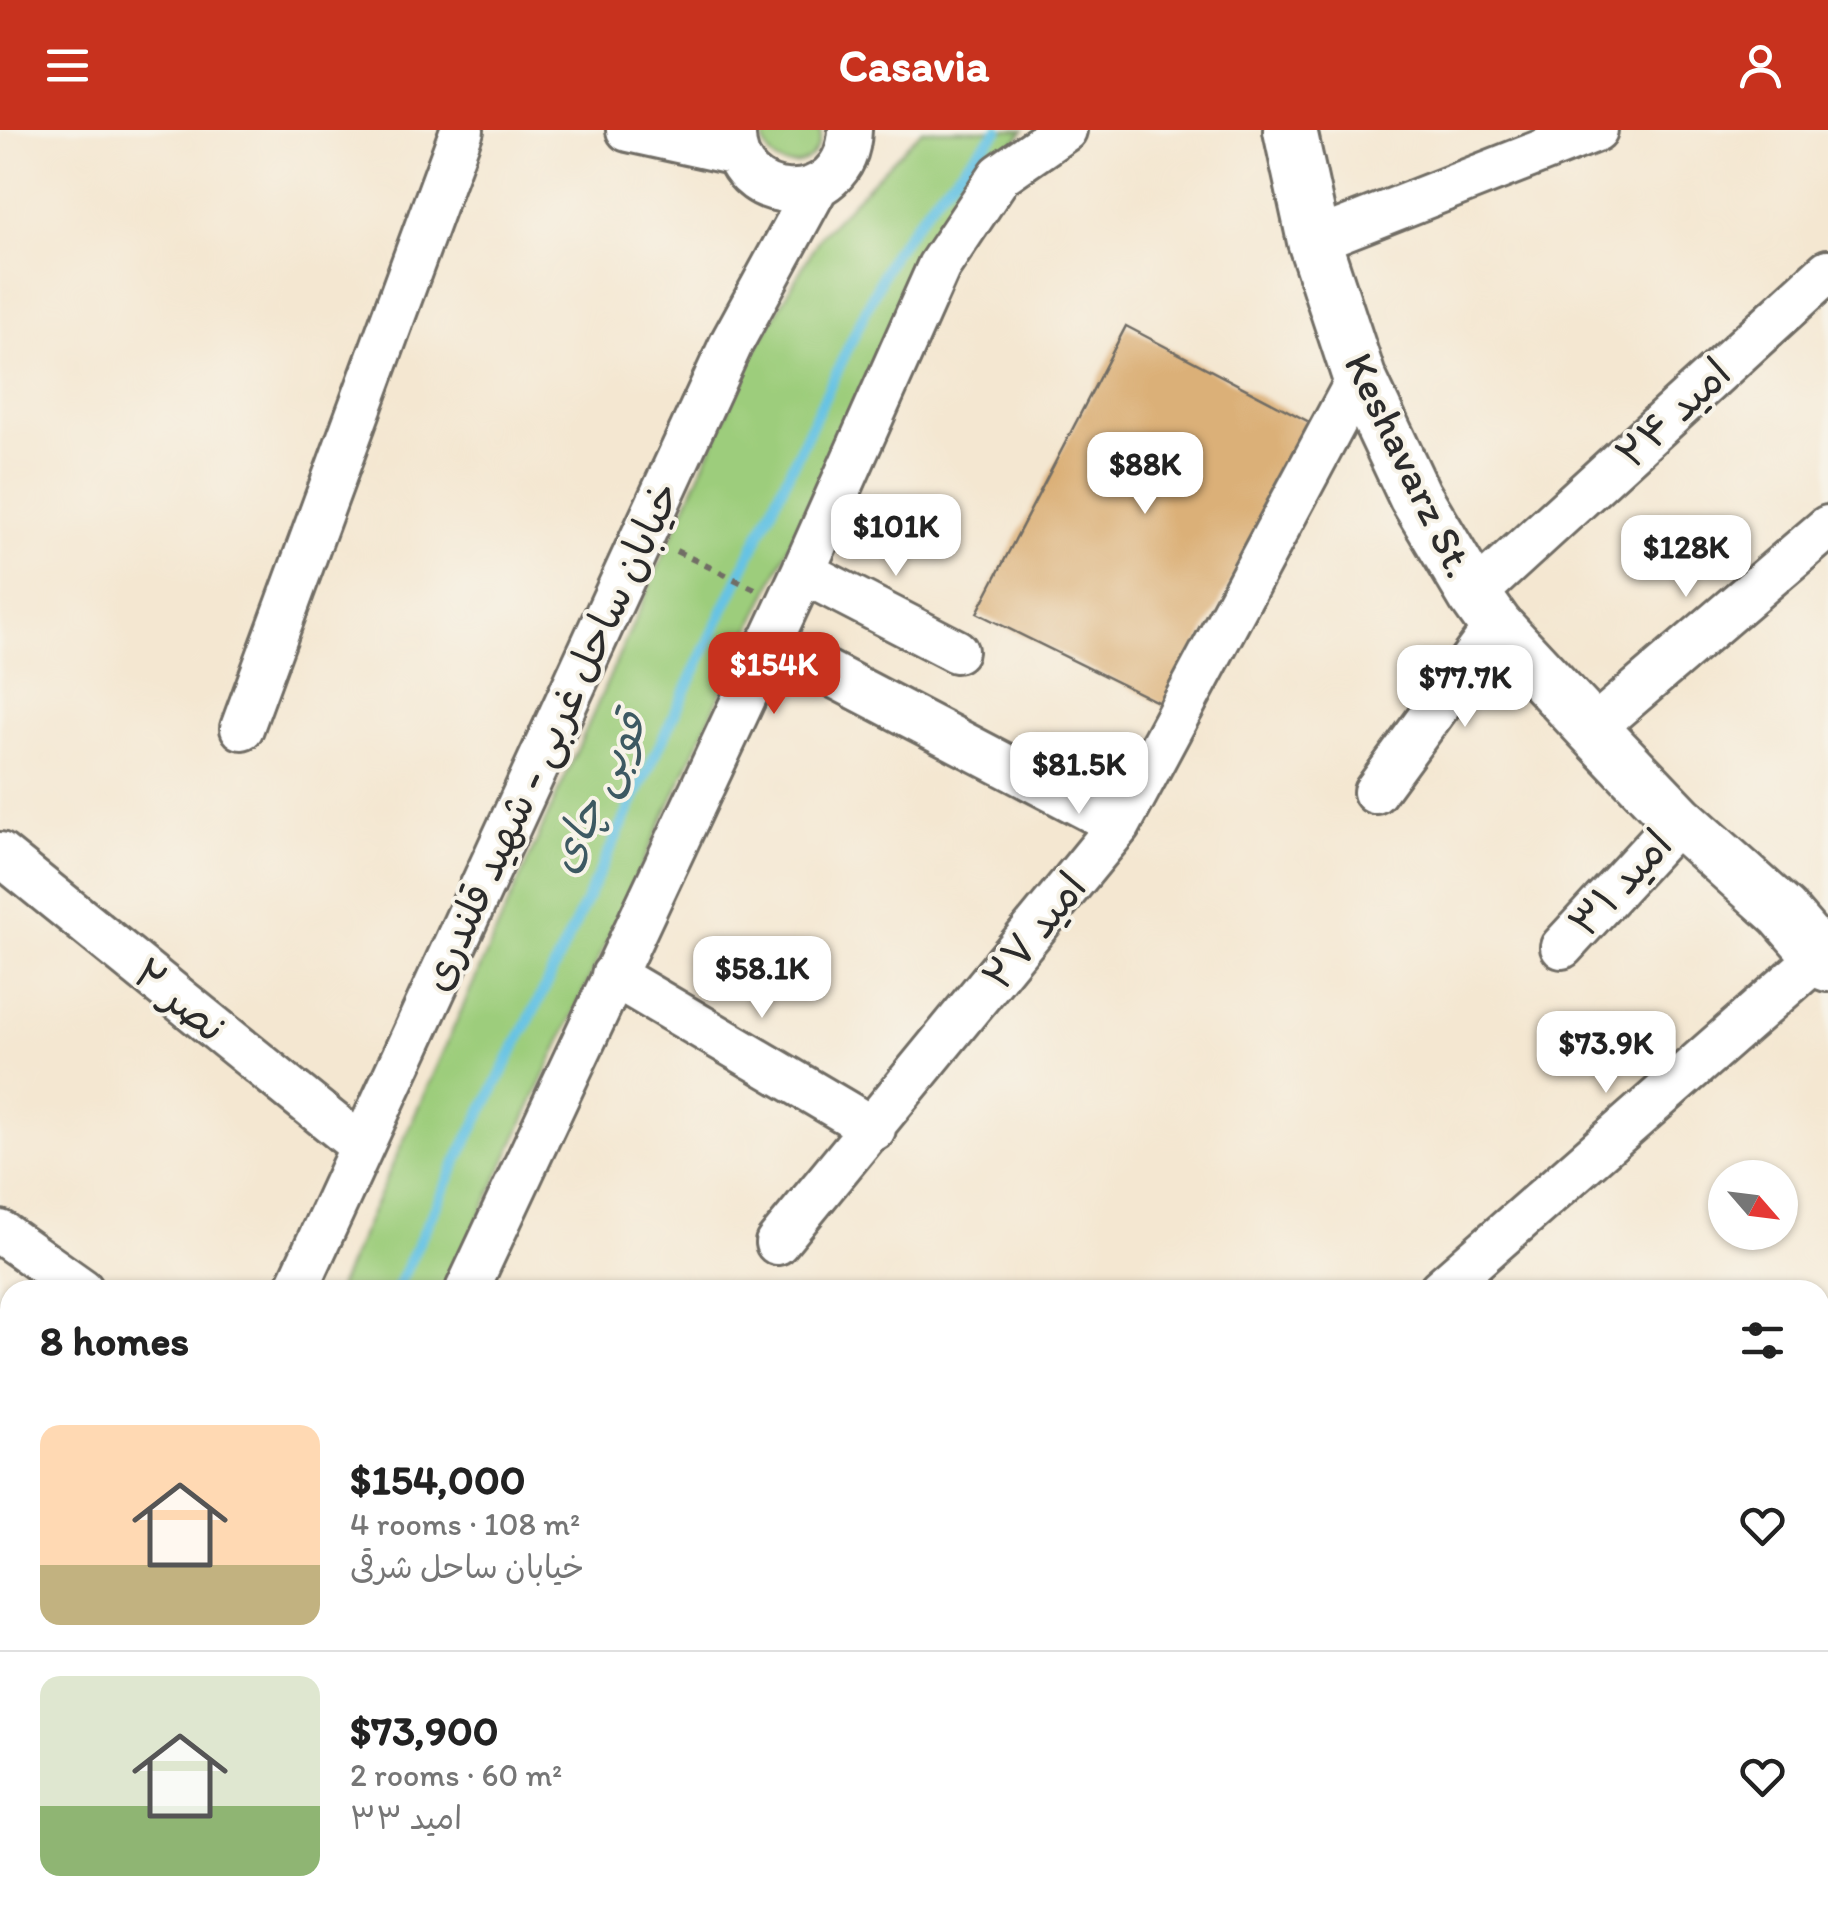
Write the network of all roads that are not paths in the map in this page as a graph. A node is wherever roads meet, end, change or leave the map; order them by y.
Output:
1 (462, 130) edge
2 (628, 130) edge
3 (1065, 130) edge
4 (1290, 130) edge
5 (1596, 130) edge
6 (736, 142) edge
7 (844, 152) edge
8 (1314, 241) junction
9 (1828, 271) edge
10 (1359, 376) junction
11 (1828, 527) edge
12 (786, 606) junction
13 (1485, 610) junction
14 (956, 651) dead end
15 (242, 728) dead end
16 (1592, 729) junction
17 (1376, 792) dead end
18 (1679, 820) junction
19 (1120, 825) junction
20 (0, 854) edge
21 (1806, 905) edge
22 (1562, 946) dead end
23 (1824, 960) edge
24 (613, 976) junction
25 (874, 1128) junction
26 (361, 1146) junction
27 (0, 1232) edge
28 (778, 1243) dead end
29 (68, 1280) edge
30 (301, 1280) edge
31 (473, 1280) edge
32 (1452, 1280) edge

1 - 15 street
2 - 6 street
3 - 12 street
4 - 8 main road, Keshavarz St.
5 - 8 street
6 - 7 street
7 - 26 street, خیابان ساحل غربی - شهید قلندری
8 - 10 main road, Keshavarz St.
9 - 13 street, امید ۲۴
10 - 13 main road, Keshavarz St.
10 - 19 street, امید ۲۷
11 - 16 street
12 - 14 street
12 - 19 street
12 - 24 street
13 - 16 main road, Keshavarz St.
13 - 17 street, امید ۲۴
16 - 18 main road, Keshavarz St.
18 - 21 main road, Keshavarz St.
18 - 22 street, امید ۳۱
19 - 25 street, امید ۲۷
20 - 26 street, نصر ۲
21 - 23 main road, Keshavarz St.
23 - 32 street
24 - 25 street
24 - 31 street
25 - 28 street, امید ۲۷
26 - 30 street, خیابان ساحل غربی - شهید قلندری
27 - 29 street

